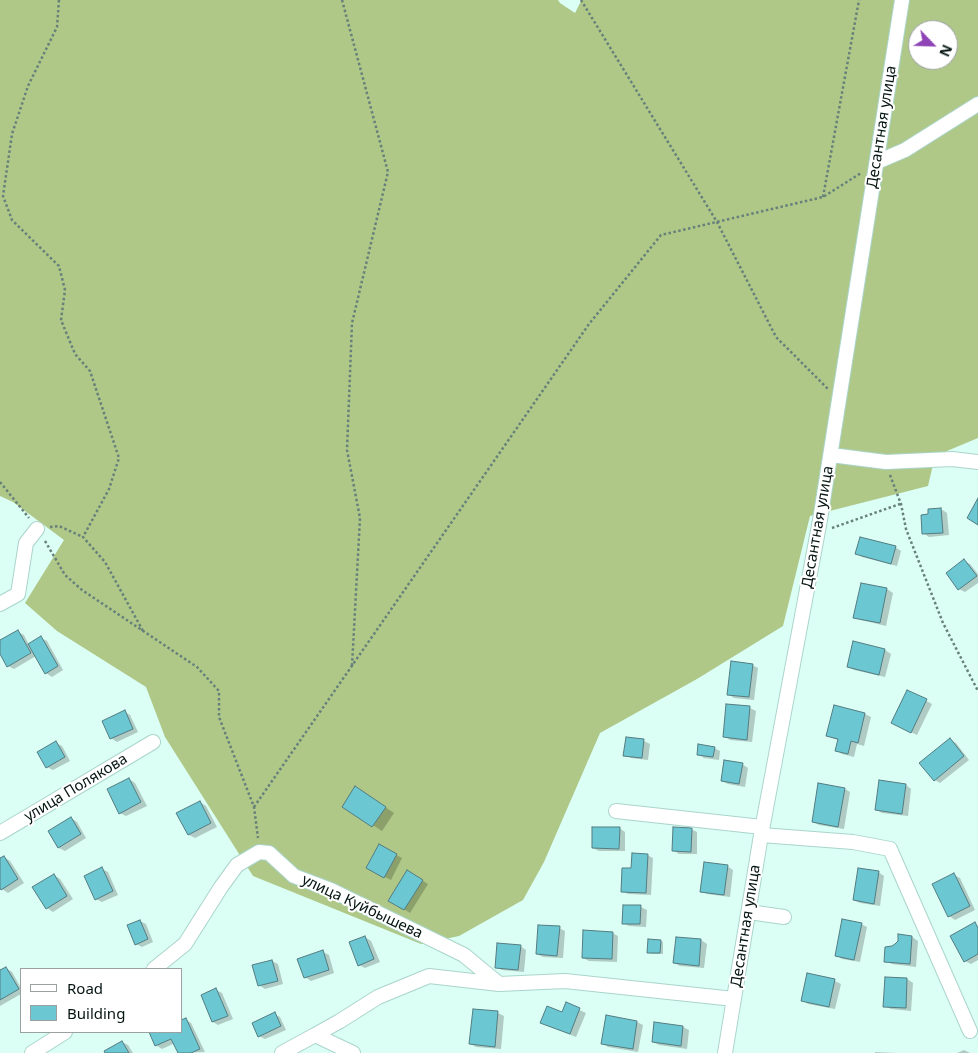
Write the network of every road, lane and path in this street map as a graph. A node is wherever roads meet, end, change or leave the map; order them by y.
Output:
1 (59, 0) edge
2 (342, 0) edge
3 (581, 0) edge
4 (859, 0) edge
5 (902, 0) edge
6 (978, 104) edge
7 (877, 162) junction
8 (823, 197) junction
9 (717, 222) junction
10 (840, 400) junction
11 (831, 455) junction
12 (886, 462) junction
13 (978, 462) edge
14 (0, 482) edge
15 (901, 504) junction
16 (820, 520) junction
17 (37, 529) junction
18 (83, 537) junction
19 (0, 604) edge
20 (143, 631) junction
21 (352, 667) junction
22 (978, 691) edge
23 (153, 742) dead end
24 (254, 807) junction
25 (616, 811) dead end
26 (762, 831) junction
27 (0, 834) edge
28 (259, 852) junction
29 (749, 912) junction
30 (784, 917) dead end
31 (155, 968) edge
32 (499, 984) junction
33 (734, 999) junction
34 (970, 1032) dead end
35 (64, 1033) edge
36 (315, 1035) junction
37 (32, 1053) edge
38 (282, 1053) edge
39 (354, 1053) edge
40 (725, 1053) edge

1 - 18 path
2 - 21 path
3 - 9 path
4 - 8 path
5 - 7 street, Десантная улица
6 - 7 street
7 - 8 path
7 - 10 street, Десантная улица
8 - 9 path
9 - 10 path
9 - 21 path
10 - 11 street, Десантная улица
11 - 12 street
11 - 16 street, Десантная улица
12 - 13 street
12 - 15 path
14 - 17 path
15 - 16 path
15 - 22 path
16 - 26 street, Десантная улица
17 - 18 path
17 - 19 street
17 - 20 path
18 - 20 path
20 - 24 path
21 - 24 path
23 - 27 street, улица Полякова
24 - 28 path
25 - 26 street
26 - 29 street, Десантная улица
26 - 34 street
28 - 31 street
28 - 32 street, улица Куйбышева
29 - 30 street
29 - 33 street, Десантная улица
32 - 33 street
32 - 36 street
33 - 40 street, Десантная улица
35 - 37 street
36 - 38 street
36 - 39 street

